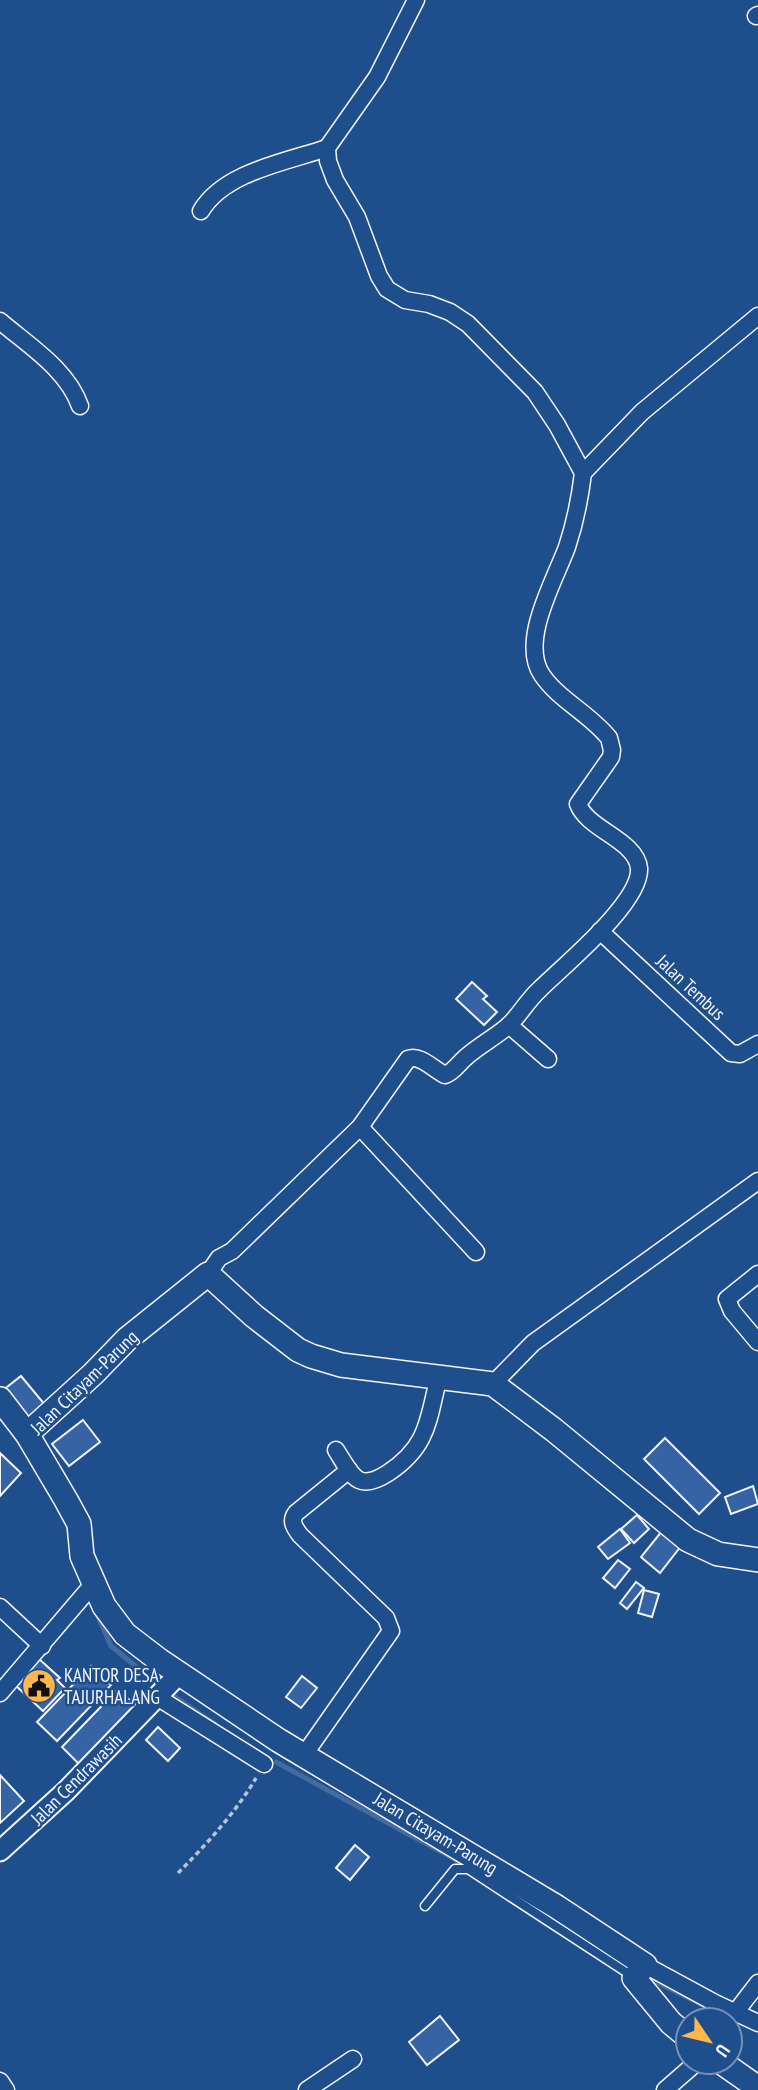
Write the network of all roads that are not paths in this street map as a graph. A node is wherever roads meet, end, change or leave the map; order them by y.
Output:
1 (416, 0) edge
2 (327, 148) junction
3 (201, 211) dead end
4 (758, 316) edge
5 (0, 321) edge
6 (80, 406) dead end
7 (583, 473) junction
8 (600, 931) junction
9 (509, 1025) junction
10 (758, 1044) edge
11 (548, 1059) dead end
12 (360, 1127) junction
13 (758, 1181) edge
14 (476, 1252) dead end
15 (208, 1274) junction
16 (758, 1274) edge
17 (758, 1342) edge
18 (439, 1376) junction
19 (493, 1384) junction
20 (0, 1399) edge
21 (27, 1434) junction
22 (336, 1450) dead end
23 (349, 1470) junction
24 (758, 1560) edge
25 (94, 1583) junction
26 (0, 1607) edge
27 (42, 1646) junction
28 (166, 1687) junction
29 (0, 1693) edge
30 (304, 1755) junction
31 (264, 1764) road end
32 (0, 1851) edge
33 (425, 1906) dead end
34 (639, 1972) junction
35 (758, 1983) edge
36 (719, 2006) edge
37 (740, 2006) edge
38 (674, 2025) edge
39 (353, 2059) dead end
40 (681, 2076) edge
41 (741, 2076) edge
42 (0, 2081) edge
43 (758, 2088) edge
44 (6, 2090) edge
45 (307, 2090) edge
46 (665, 2090) edge

1 - 2 street
2 - 3 street
2 - 7 street
4 - 7 street
5 - 6 street
7 - 8 street
8 - 9 street
8 - 10 street, Jalan Tembus
9 - 11 street
9 - 12 street
12 - 14 street
12 - 15 street
13 - 19 street
15 - 18 main road
15 - 21 main road, Jalan Citayam-Parung
16 - 17 street
18 - 19 main road
18 - 23 street
19 - 24 main road
20 - 21 main road
21 - 25 main road, Jalan Citayam-Parung
22 - 23 street
23 - 30 street
25 - 27 street
25 - 28 main road, Jalan Citayam-Parung
26 - 27 street
27 - 29 street
28 - 30 main road, Jalan Citayam-Parung
28 - 31 street
28 - 32 street, Jalan Cendrawasih
30 - 34 main road, Jalan Citayam-Parung
33 - 34 lane
34 - 36 street
34 - 38 main road, Jalan Citayam-Parung
35 - 37 street
39 - 45 street
40 - 46 street
41 - 43 main road
42 - 44 street

